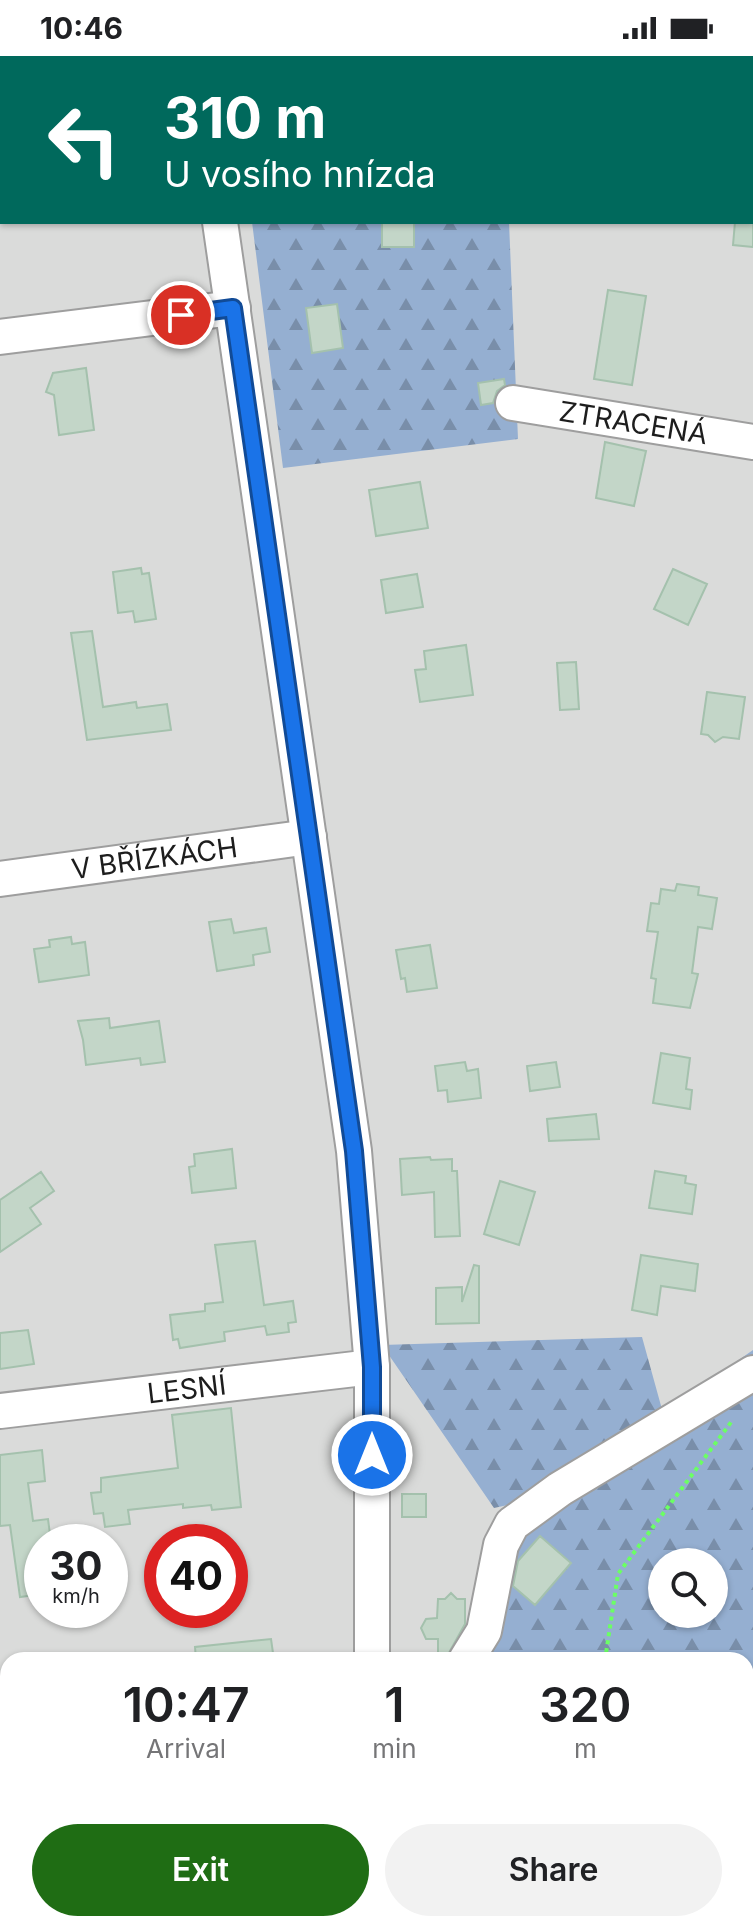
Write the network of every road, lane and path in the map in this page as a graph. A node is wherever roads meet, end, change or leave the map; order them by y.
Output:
1 (220, 224) edge
2 (233, 308) junction
3 (0, 337) edge
4 (513, 403) dead end
5 (753, 442) edge
6 (309, 837) junction
7 (0, 879) edge
8 (372, 1367) junction
9 (753, 1373) edge
10 (0, 1411) edge
11 (735, 1418) dead end
12 (372, 1652) edge
13 (471, 1652) edge
14 (606, 1652) edge

1 - 2 street
2 - 3 street
2 - 6 street
4 - 5 street, ZTRACENÁ
6 - 7 street, V BŘÍZKÁCH
6 - 8 street
8 - 10 street, LESNÍ
8 - 12 street
9 - 13 street
11 - 14 path

